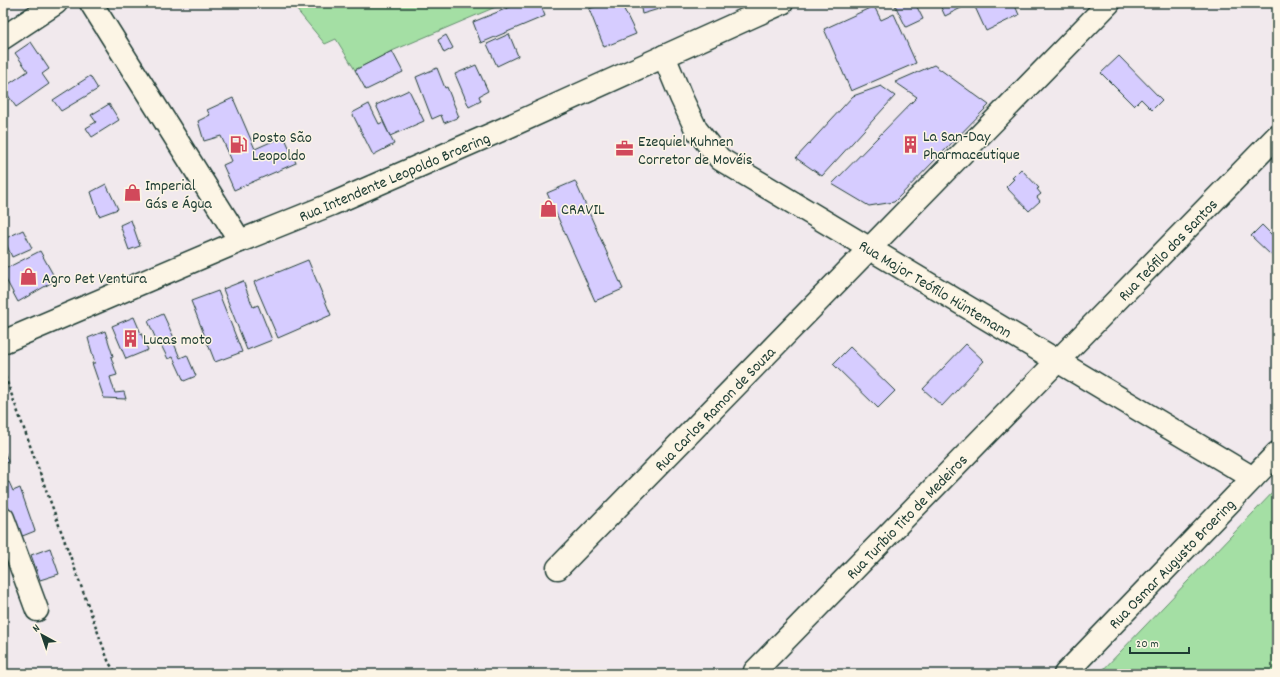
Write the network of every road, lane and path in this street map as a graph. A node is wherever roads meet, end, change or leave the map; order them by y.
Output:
1 (56, 3) edge
2 (91, 3) edge
3 (1109, 3) edge
4 (774, 5) edge
5 (3, 38) edge
6 (664, 56) junction
7 (1277, 136) edge
8 (240, 241) junction
9 (870, 248) junction
10 (3, 342) edge
11 (1058, 361) junction
12 (3, 371) edge
13 (1277, 453) edge
14 (1253, 478) junction
15 (3, 518) edge
16 (558, 568) dead end
17 (37, 610) dead end
18 (755, 671) dead end
19 (117, 674) edge
20 (1065, 674) edge

1 - 5 street
2 - 8 street
3 - 9 street, Rua Carlos Ramon de Souza
4 - 6 street, Rua Intendente Leopoldo Broering
6 - 8 street, Rua Intendente Leopoldo Broering
6 - 9 street, Rua Major Teófilo Hüntemann
7 - 11 street, Rua Teófilo dos Santos
8 - 10 street, Rua Intendente Leopoldo Broering
9 - 11 street, Rua Major Teófilo Hüntemann
9 - 16 street, Rua Carlos Ramon de Souza
11 - 14 street, Rua Major Teófilo Hüntemann
11 - 18 street, Rua Turíbio Tito de Medeiros
12 - 19 path
13 - 14 street, Rua Osmar Augusto Broering
14 - 20 street, Rua Osmar Augusto Broering
15 - 17 street

